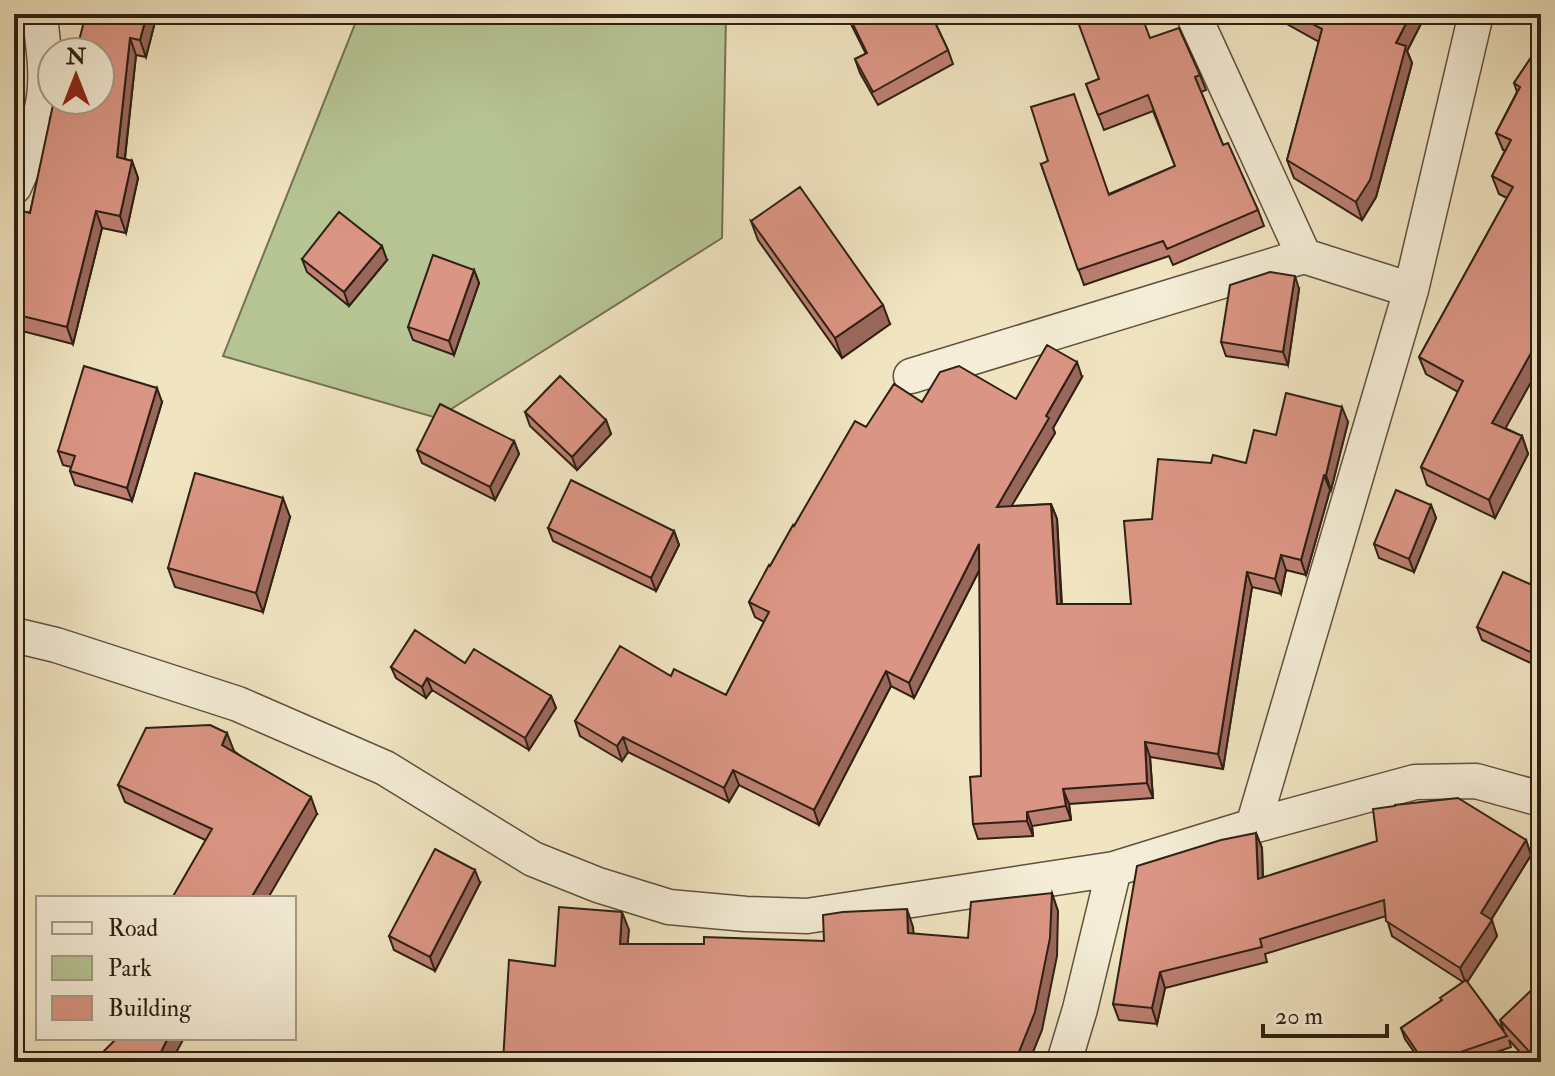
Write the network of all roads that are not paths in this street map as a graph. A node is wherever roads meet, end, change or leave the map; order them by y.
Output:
1 (40, 14) edge
2 (1193, 14) edge
3 (1476, 14) edge
4 (14, 187) edge
5 (1304, 256) junction
6 (1411, 290) junction
7 (911, 376) dead end
8 (14, 635) edge
9 (1541, 799) edge
10 (1253, 826) junction
11 (1114, 869) junction
12 (1064, 1062) edge

1 - 4 street
2 - 5 street
3 - 6 street
5 - 6 street
5 - 7 street
6 - 10 street
8 - 11 street
9 - 10 street
10 - 11 street
11 - 12 street

